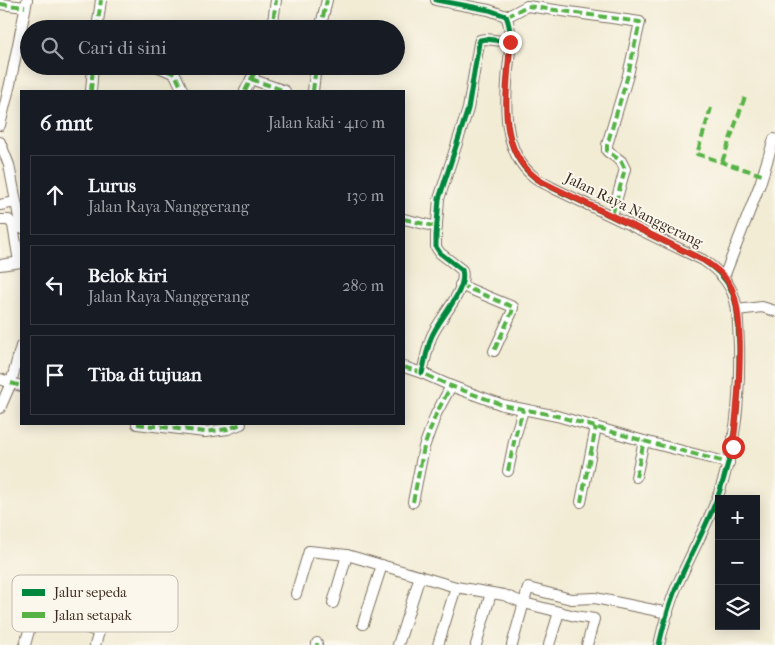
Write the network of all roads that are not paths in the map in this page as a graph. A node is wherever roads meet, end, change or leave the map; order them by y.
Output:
1 (101, 0) edge
2 (276, 0) edge
3 (327, 0) edge
4 (436, 0) edge
5 (458, 2) edge
6 (0, 4) edge
7 (26, 4) edge
8 (506, 16) junction
9 (23, 20) edge
10 (98, 20) edge
11 (273, 20) edge
12 (322, 20) edge
13 (20, 34) edge
14 (510, 42) junction
15 (92, 75) edge
16 (175, 75) edge
17 (253, 75) edge
18 (315, 75) edge
19 (251, 79) junction
20 (91, 90) edge
21 (183, 90) edge
22 (246, 90) edge
23 (282, 90) edge
24 (313, 90) edge
25 (0, 125) edge
26 (774, 139) edge
27 (0, 142) edge
28 (16, 202) junction
29 (0, 206) edge
30 (612, 216) junction
31 (405, 219) edge
32 (0, 220) edge
33 (20, 223) edge
34 (437, 227) junction
35 (20, 262) edge
36 (0, 265) edge
37 (724, 277) junction
38 (460, 285) junction
39 (738, 310) junction
40 (775, 310) edge
41 (20, 350) edge
42 (494, 351) dead end
43 (405, 367) edge
44 (422, 372) junction
45 (0, 379) edge
46 (11, 383) junction
47 (20, 386) edge
48 (451, 386) junction
49 (0, 408) edge
50 (523, 410) junction
51 (146, 425) edge
52 (240, 425) edge
53 (596, 427) junction
54 (644, 441) junction
55 (729, 462) junction
56 (508, 471) dead end
57 (636, 477) dead end
58 (413, 502) dead end
59 (581, 502) dead end
60 (347, 555) junction
61 (382, 565) junction
62 (420, 576) junction
63 (456, 587) junction
64 (491, 593) junction
65 (296, 594) dead end
66 (333, 603) dead end
67 (524, 603) junction
68 (559, 612) junction
69 (668, 613) junction
70 (363, 624) dead end
71 (29, 632) edge
72 (99, 632) edge
73 (25, 645) edge
74 (95, 645) edge
75 (398, 645) edge
76 (438, 645) edge
77 (476, 645) edge
78 (512, 645) edge
79 (549, 645) edge
80 (587, 645) edge
81 (659, 645) edge

1 - 10 street
2 - 11 street
3 - 12 street
4 - 5 street
5 - 8 street
6 - 7 street
7 - 9 street
8 - 14 street, Jalan Raya Nanggerang
8 - 30 street
13 - 25 street
14 - 30 street, Jalan Raya Nanggerang
14 - 34 street
15 - 20 street
16 - 21 street
17 - 19 street
18 - 24 street
19 - 22 street
19 - 23 street
26 - 37 street
27 - 28 street
28 - 29 street
28 - 33 street
30 - 37 street, Jalan Raya Nanggerang
31 - 34 street
32 - 35 street
34 - 38 street
35 - 36 street
37 - 39 street, Jalan Raya Nanggerang
38 - 42 street
38 - 44 street
39 - 40 street
39 - 55 street, Jalan Raya Nanggerang
41 - 46 street
43 - 44 street
44 - 48 street
45 - 46 street
46 - 47 street
46 - 49 street
48 - 50 street
48 - 58 street
50 - 53 street
50 - 56 street
51 - 52 street
53 - 54 street
53 - 59 street
54 - 55 street
54 - 57 street
55 - 69 street, Jalan Raya Nanggerang
60 - 61 street
60 - 65 street
60 - 66 street
61 - 62 street
61 - 70 street
62 - 63 street
62 - 75 street
63 - 64 street
63 - 76 street
64 - 67 street
64 - 77 street
67 - 68 street
67 - 69 street
67 - 78 street
68 - 79 street
68 - 80 street
69 - 81 street, Jalan Raya Nanggerang
71 - 73 street
72 - 74 street

